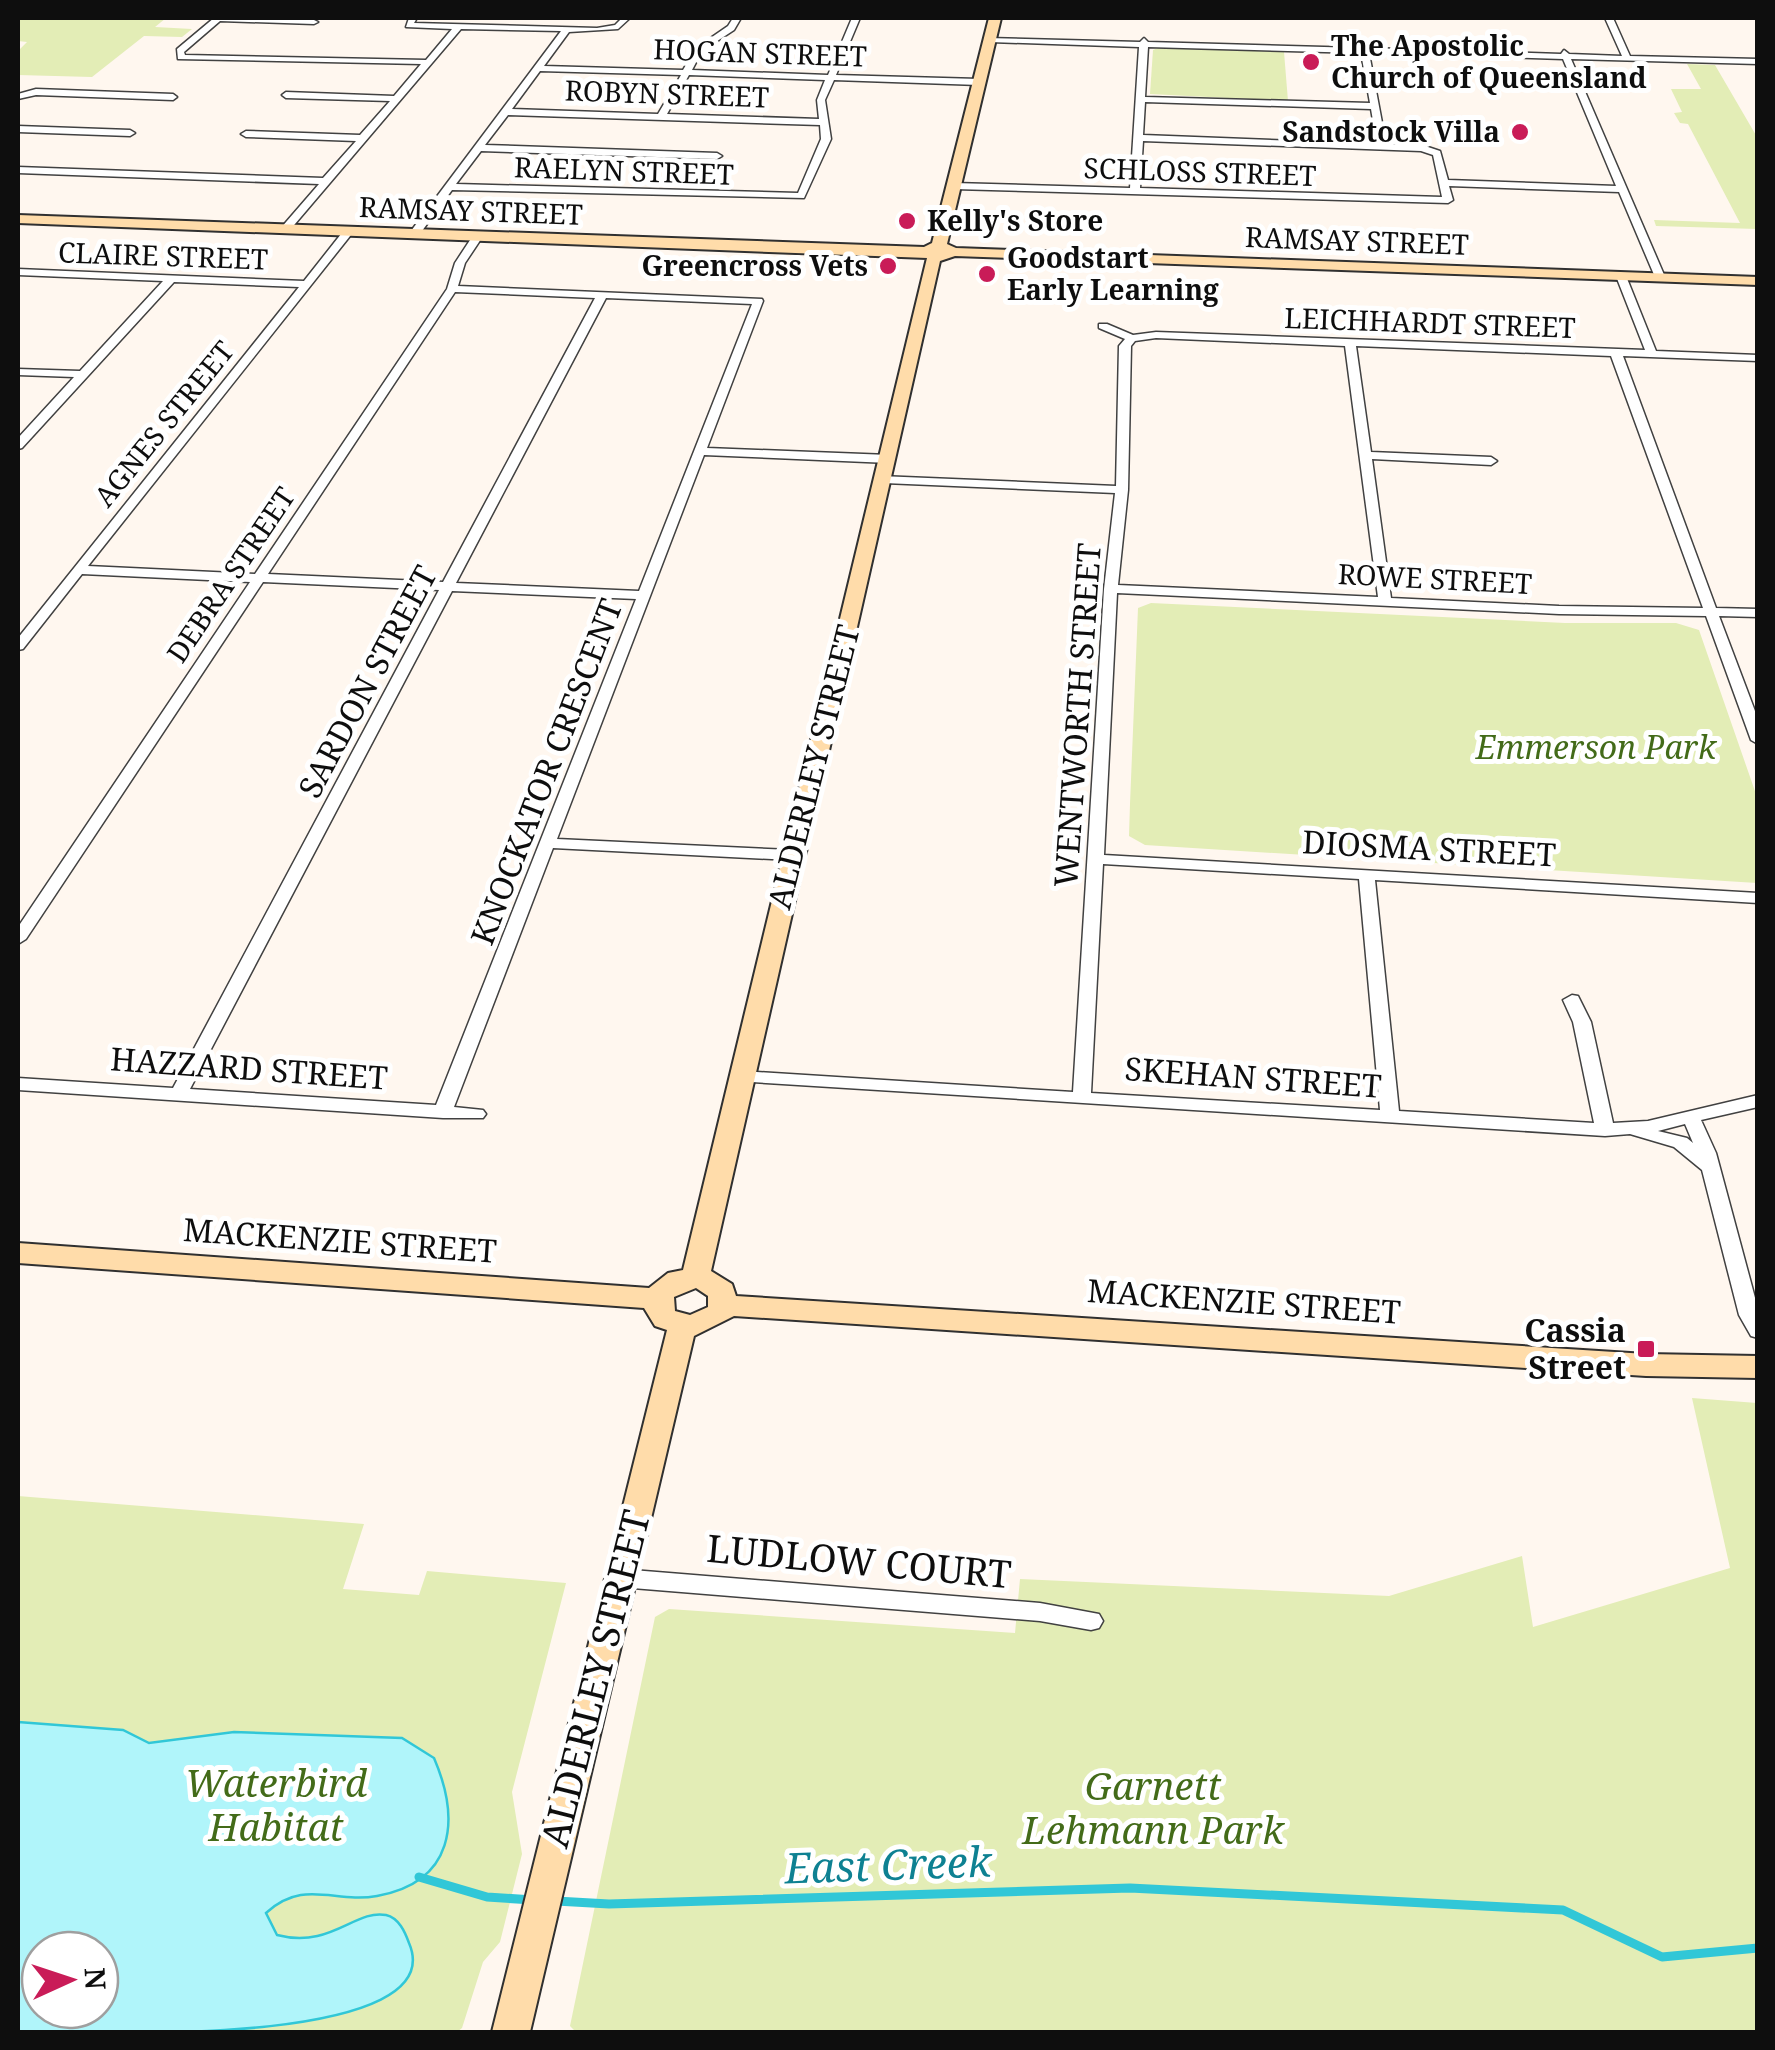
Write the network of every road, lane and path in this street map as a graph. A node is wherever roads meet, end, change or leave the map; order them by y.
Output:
1 (218, 18) edge
2 (519, 18) edge
3 (626, 18) edge
4 (737, 18) edge
5 (856, 18) edge
6 (995, 18) edge
7 (1609, 18) edge
8 (411, 21) edge
9 (314, 22) dead end
10 (458, 27) junction
11 (510, 28) junction
12 (567, 30) junction
13 (990, 38) junction
14 (1144, 42) junction
15 (1365, 48) junction
16 (1565, 54) junction
17 (1626, 56) junction
18 (1758, 60) edge
19 (426, 62) junction
20 (540, 68) junction
21 (686, 73) junction
22 (831, 77) junction
23 (979, 82) junction
24 (21, 95) edge
25 (173, 96) dead end
26 (286, 96) dead end
27 (1140, 99) junction
28 (395, 100) junction
29 (1375, 106) junction
30 (508, 112) junction
31 (660, 117) junction
32 (824, 122) junction
33 (18, 129) edge
34 (130, 133) dead end
35 (246, 134) dead end
36 (361, 138) junction
37 (1138, 138) junction
38 (1382, 146) junction
39 (482, 148) junction
40 (717, 156) dead end
41 (18, 170) edge
42 (324, 181) junction
43 (1445, 183) junction
44 (954, 186) junction
45 (452, 187) junction
46 (1622, 189) junction
47 (1135, 192) junction
48 (18, 219) edge
49 (285, 229) junction
50 (349, 231) junction
51 (415, 234) junction
52 (478, 236) junction
53 (938, 252) junction
54 (18, 272) edge
55 (1621, 276) junction
56 (1660, 277) junction
57 (171, 279) junction
58 (1758, 281) edge
59 (306, 284) junction
60 (452, 288) junction
61 (602, 295) junction
62 (1104, 326) dead end
63 (1132, 338) junction
64 (1350, 344) junction
65 (1616, 352) junction
66 (1652, 354) junction
67 (1758, 358) edge
68 (18, 372) edge
69 (83, 374) junction
70 (18, 444) edge
71 (700, 451) junction
72 (1367, 456) junction
73 (1492, 460) dead end
74 (886, 469) junction
75 (1122, 490) junction
76 (79, 570) junction
77 (258, 578) junction
78 (451, 587) junction
79 (1110, 590) junction
80 (644, 596) junction
81 (1385, 602) junction
82 (1711, 611) junction
83 (1758, 613) edge
84 (18, 646) edge
85 (1758, 740) edge
86 (550, 844) junction
87 (792, 855) junction
88 (1097, 859) junction
89 (1368, 876) junction
90 (1758, 898) edge
91 (18, 938) edge
92 (1572, 1000) dead end
93 (742, 1077) junction
94 (18, 1084) edge
95 (179, 1094) junction
96 (1082, 1098) junction
97 (1758, 1101) edge
98 (443, 1112) junction
99 (477, 1114) dead end
100 (1390, 1117) junction
101 (1691, 1118) junction
102 (1628, 1129) junction
103 (1605, 1130) junction
104 (1711, 1168) junction
105 (18, 1252) edge
106 (695, 1278) junction
107 (658, 1300) junction
108 (725, 1305) junction
109 (682, 1326) junction
110 (1758, 1331) edge
111 (1758, 1367) edge
112 (620, 1578) junction
113 (1092, 1622) dead end
114 (511, 2032) edge

1 - 9 street
1 - 19 street
2 - 11 street
3 - 12 street
4 - 21 street
5 - 22 street
6 - 13 street, ALDERLEY STREET
7 - 17 street
8 - 10 street
10 - 11 street
10 - 19 street
11 - 12 street
12 - 20 street
13 - 14 street
13 - 23 street, ALDERLEY STREET
14 - 15 street
14 - 27 street
15 - 16 street
15 - 29 street
16 - 17 street
16 - 46 street
17 - 18 street
19 - 28 street
20 - 21 street, HOGAN STREET
20 - 30 street
21 - 22 street, HOGAN STREET
21 - 31 street
22 - 23 street, HOGAN STREET
22 - 32 street
23 - 44 street, ALDERLEY STREET
24 - 25 street
26 - 28 street
27 - 29 street
27 - 37 street
28 - 36 street
29 - 38 street
30 - 31 street, ROBYN STREET
30 - 39 street
31 - 32 street, ROBYN STREET
32 - 45 street, RAELYN STREET
33 - 34 street
35 - 36 street
36 - 42 street
37 - 38 street
37 - 47 street
38 - 43 street
39 - 40 street
39 - 45 street
41 - 42 street
42 - 49 street
43 - 46 street
43 - 47 street, SCHLOSS STREET
44 - 47 street, SCHLOSS STREET
44 - 53 street, ALDERLEY STREET
45 - 51 street
46 - 56 street
48 - 49 street, RAMSAY STREET
49 - 50 street, RAMSAY STREET
50 - 51 street, RAMSAY STREET
50 - 59 street, AGNES STREET
51 - 52 street, RAMSAY STREET
52 - 53 street, RAMSAY STREET
52 - 60 street, DEBRA STREET
53 - 55 street, RAMSAY STREET
53 - 74 street, ALDERLEY STREET
54 - 57 street, CLAIRE STREET
55 - 56 street, RAMSAY STREET
55 - 66 street
56 - 58 street, RAMSAY STREET
57 - 59 street, CLAIRE STREET
57 - 69 street
59 - 76 street, AGNES STREET
60 - 61 street, KNOCKATOR CRESCENT
60 - 77 street, DEBRA STREET
61 - 71 street, KNOCKATOR CRESCENT
61 - 78 street, SARDON STREET
62 - 63 street, LEICHHARDT STREET
63 - 64 street, LEICHHARDT STREET
63 - 75 street, WENTWORTH STREET
64 - 65 street, LEICHHARDT STREET
64 - 72 street
65 - 66 street, LEICHHARDT STREET
65 - 82 street
66 - 67 street, LEICHHARDT STREET
68 - 69 street
69 - 70 street
71 - 74 street
71 - 80 street, KNOCKATOR CRESCENT
72 - 73 street
72 - 81 street
74 - 75 street
74 - 87 street, ALDERLEY STREET
75 - 79 street, WENTWORTH STREET
76 - 77 street
76 - 84 street, AGNES STREET
77 - 78 street
77 - 91 street, DEBRA STREET
78 - 80 street
78 - 95 street, SARDON STREET
79 - 81 street, ROWE STREET
79 - 88 street, WENTWORTH STREET
80 - 86 street, KNOCKATOR CRESCENT
81 - 82 street, ROWE STREET
82 - 83 street, ROWE STREET
82 - 85 street
86 - 87 street
86 - 98 street, KNOCKATOR CRESCENT
87 - 93 street, ALDERLEY STREET
88 - 89 street, DIOSMA STREET
88 - 96 street, WENTWORTH STREET
89 - 90 street, DIOSMA STREET
89 - 100 street
92 - 103 street
93 - 96 street, SKEHAN STREET
93 - 106 street, ALDERLEY STREET
94 - 95 street, HAZZARD STREET
95 - 98 street, HAZZARD STREET
96 - 100 street, SKEHAN STREET
97 - 101 street, SKEHAN STREET
98 - 99 street, HAZZARD STREET
100 - 103 street, SKEHAN STREET
101 - 102 street, SKEHAN STREET
101 - 104 street
102 - 103 street, SKEHAN STREET
102 - 104 street
104 - 110 street
105 - 107 street, MACKENZIE STREET
106 - 107 street
106 - 108 street
107 - 109 street
108 - 109 street
108 - 111 street, MACKENZIE STREET
109 - 112 street, ALDERLEY STREET
112 - 113 street, LUDLOW COURT
112 - 114 street, ALDERLEY STREET

